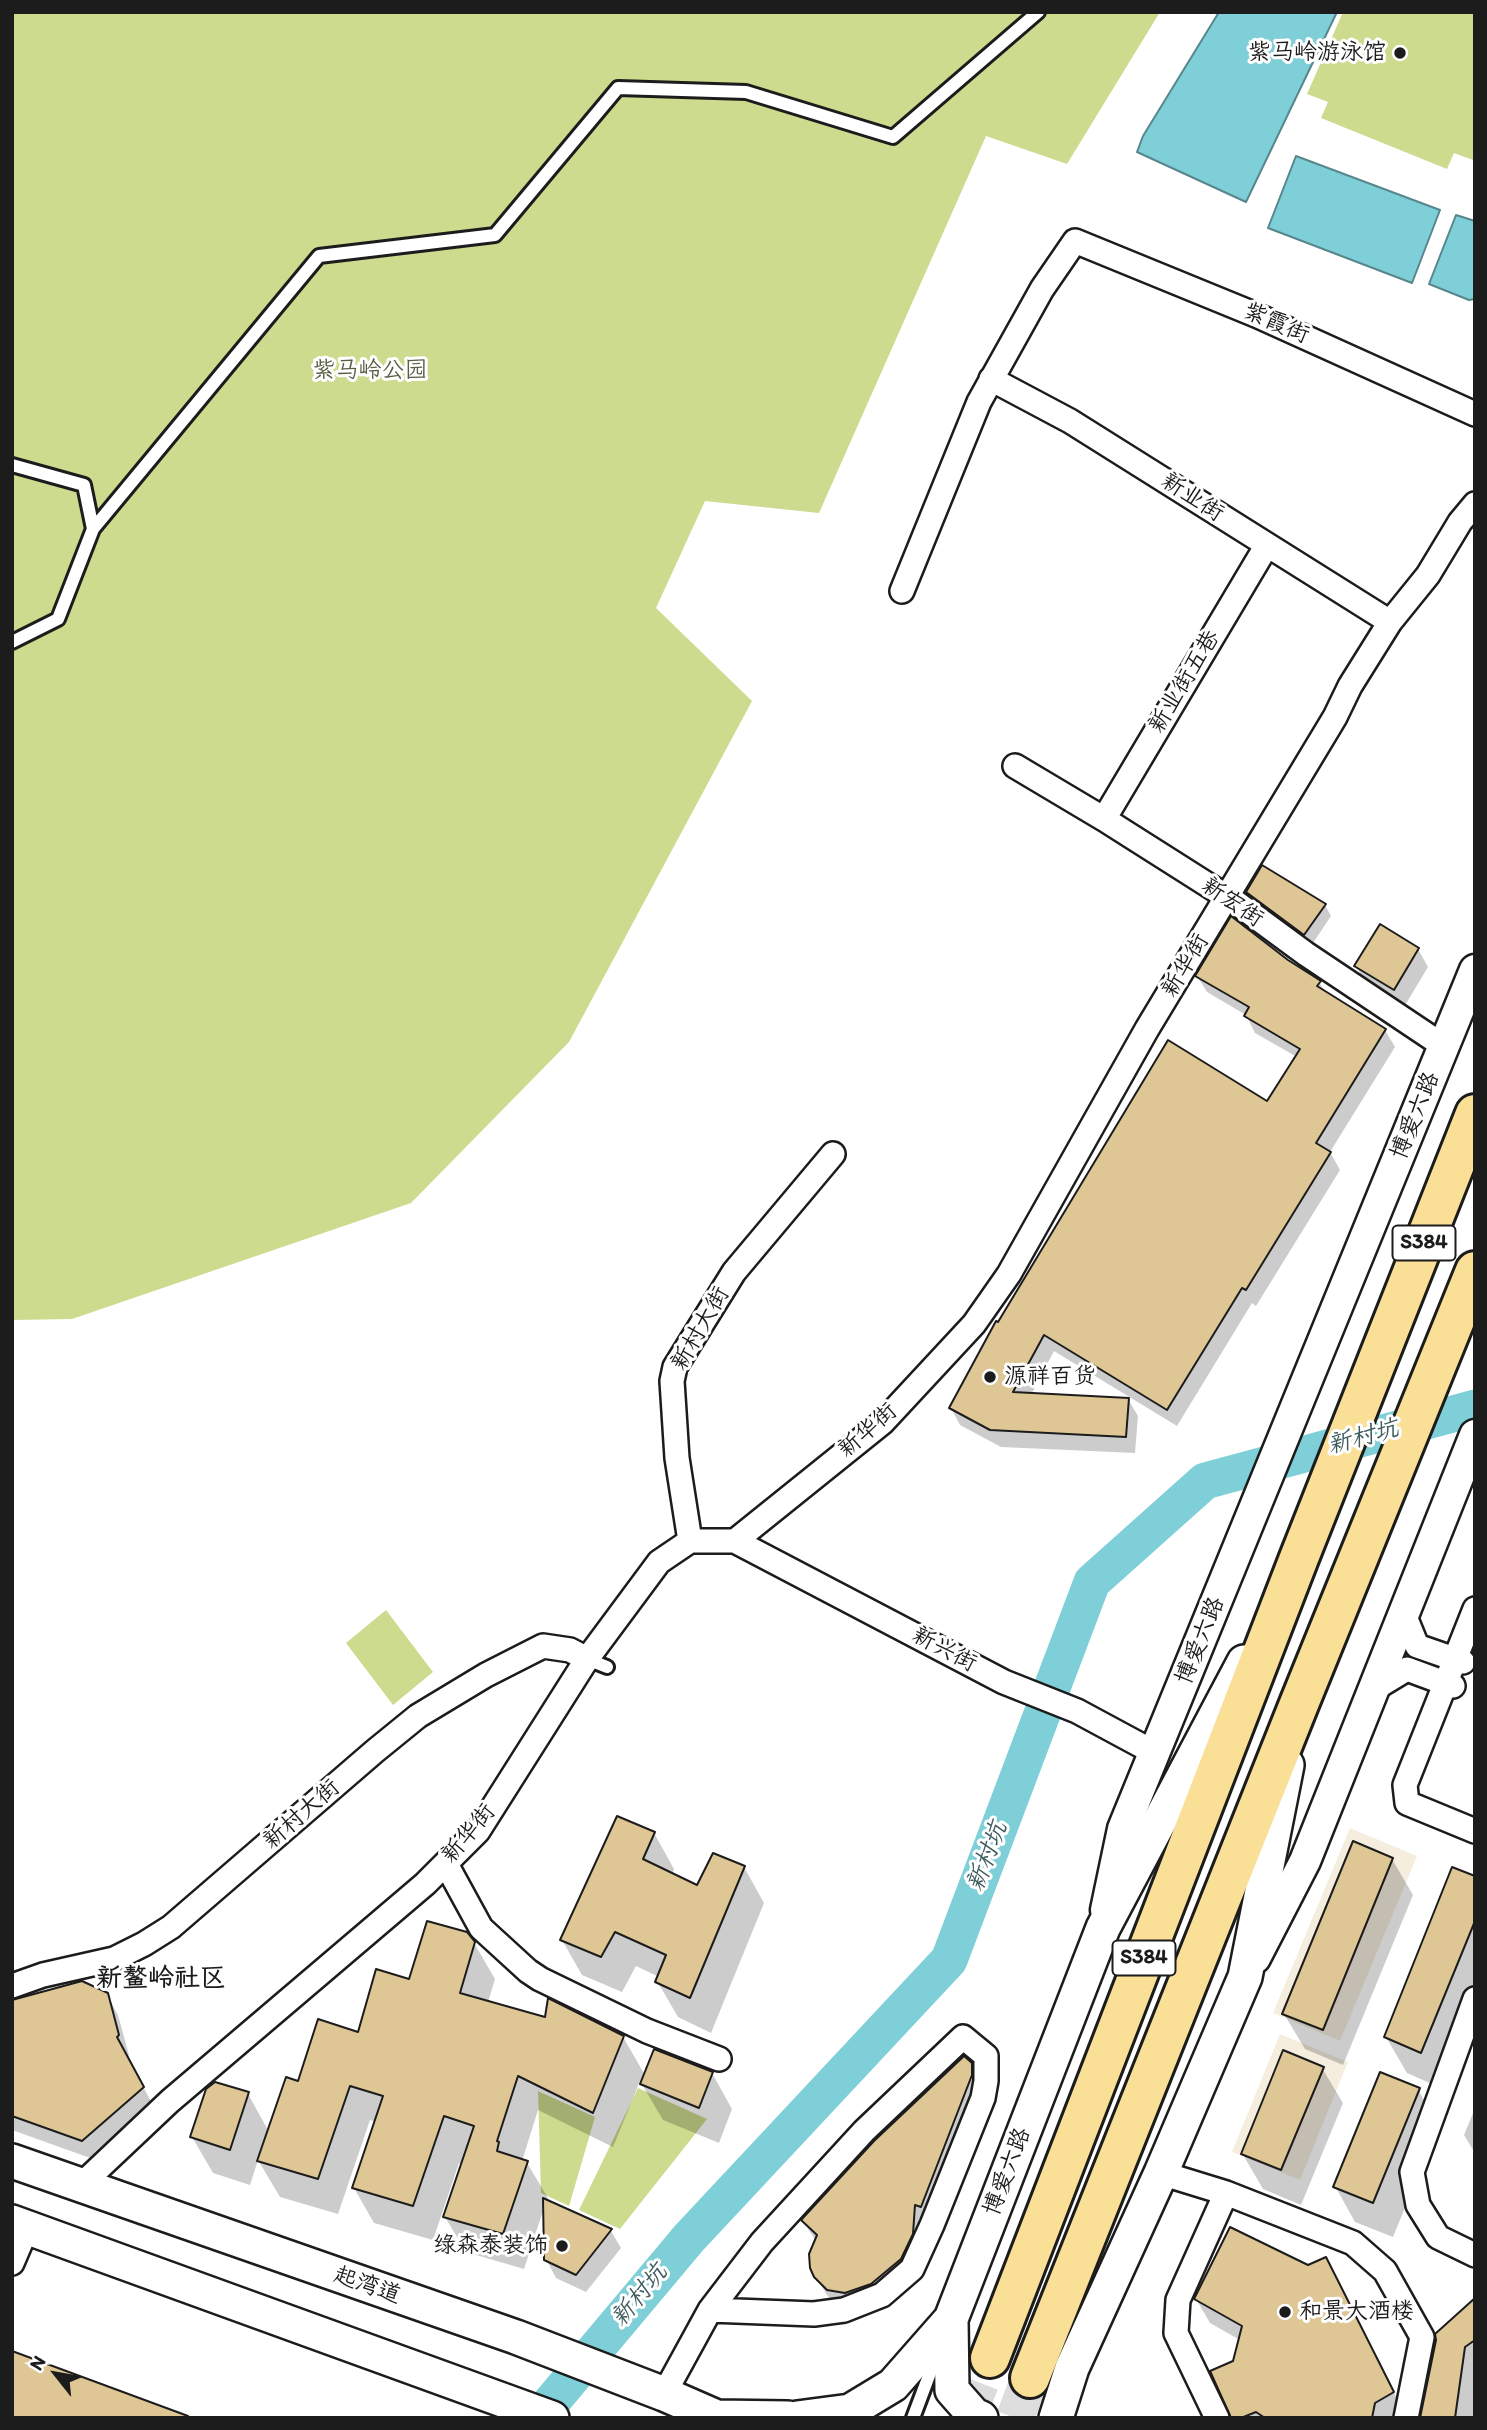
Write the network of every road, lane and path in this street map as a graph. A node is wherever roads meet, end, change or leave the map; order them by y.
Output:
1 (1038, 12) edge
2 (991, 379) junction
3 (1475, 414) edge
4 (12, 465) edge
5 (1475, 504) edge
6 (93, 529) junction
7 (1267, 545) junction
8 (902, 591) dead end
9 (1390, 622) junction
10 (12, 642) edge
11 (1015, 766) dead end
12 (1104, 819) junction
13 (1227, 898) junction
14 (1475, 970) edge
15 (1445, 1046) junction
16 (1475, 1114) edge
17 (833, 1154) dead end
18 (1475, 1271) edge
19 (1475, 1435) edge
20 (690, 1541) junction
21 (735, 1541) junction
22 (1299, 1558) junction
23 (1475, 1609) edge
24 (1404, 1614) junction
25 (1475, 1632) edge
26 (1459, 1661) junction
27 (597, 1663) junction
28 (1449, 1685) junction
29 (1374, 1689) junction
30 (1299, 1704) junction
31 (1155, 1753) junction
32 (1475, 1823) edge
33 (1475, 1831) edge
34 (446, 1864) junction
35 (1103, 1928) junction
36 (1245, 1977) junction
37 (12, 1986) edge
38 (1475, 1999) edge
39 (719, 2059) dead end
40 (12, 2161) edge
41 (1161, 2173) junction
42 (80, 2186) junction
43 (1226, 2193) junction
44 (19, 2225) edge
45 (1475, 2255) edge
46 (12, 2263) edge
47 (710, 2310) junction
48 (951, 2319) junction
49 (990, 2358) tunnel mouth
50 (1072, 2368) junction
51 (1030, 2378) tunnel mouth
52 (664, 2394) junction
53 (718, 2417) edge
54 (552, 2418) edge
55 (788, 2418) edge
56 (797, 2418) edge
57 (913, 2418) edge
58 (981, 2418) edge
59 (1037, 2418) edge
60 (1056, 2418) edge
61 (1080, 2418) edge
62 (1217, 2418) edge
63 (1406, 2418) edge

1 - 6 lane
2 - 3 street, 紫霞街
2 - 7 street, 新业街
2 - 8 street
4 - 6 lane
5 - 9 street, 新华街
6 - 10 lane
7 - 9 street, 新业街
7 - 12 street, 新业街五巷
9 - 13 street, 新华街
11 - 12 street, 新宏街
12 - 13 street, 新宏街
13 - 15 street, 新宏街
13 - 21 street, 新华街
14 - 15 street, 博爱六路
15 - 31 street, 博爱六路
16 - 22 highway, S384
17 - 20 street, 新村大街
18 - 30 highway, S384
19 - 24 street
20 - 21 street
20 - 27 street, 新华街
21 - 31 street, 新兴街
22 - 35 main road
22 - 49 highway, S384
23 - 26 street
24 - 26 street
24 - 29 street
25 - 26 street
26 - 28 street
27 - 34 street, 新华街
27 - 37 street, 新村大街
28 - 29 street
28 - 32 street
28 - 33 street
29 - 36 street
30 - 36 main road
30 - 51 highway, S384
31 - 35 street, 博爱六路
34 - 39 street
34 - 42 street, 新华街
35 - 48 main road, 博爱六路
36 - 41 main road
38 - 45 street
40 - 42 main road, 起湾道
41 - 43 street
41 - 50 main road
42 - 52 main road, 起湾道
43 - 62 street
43 - 63 street
44 - 46 street
44 - 54 main road
47 - 47 street
47 - 52 street
48 - 56 main road
48 - 57 lane
48 - 58 main road
50 - 59 main road
50 - 60 main road
50 - 61 main road
52 - 53 main road, 起湾道
53 - 55 main road

